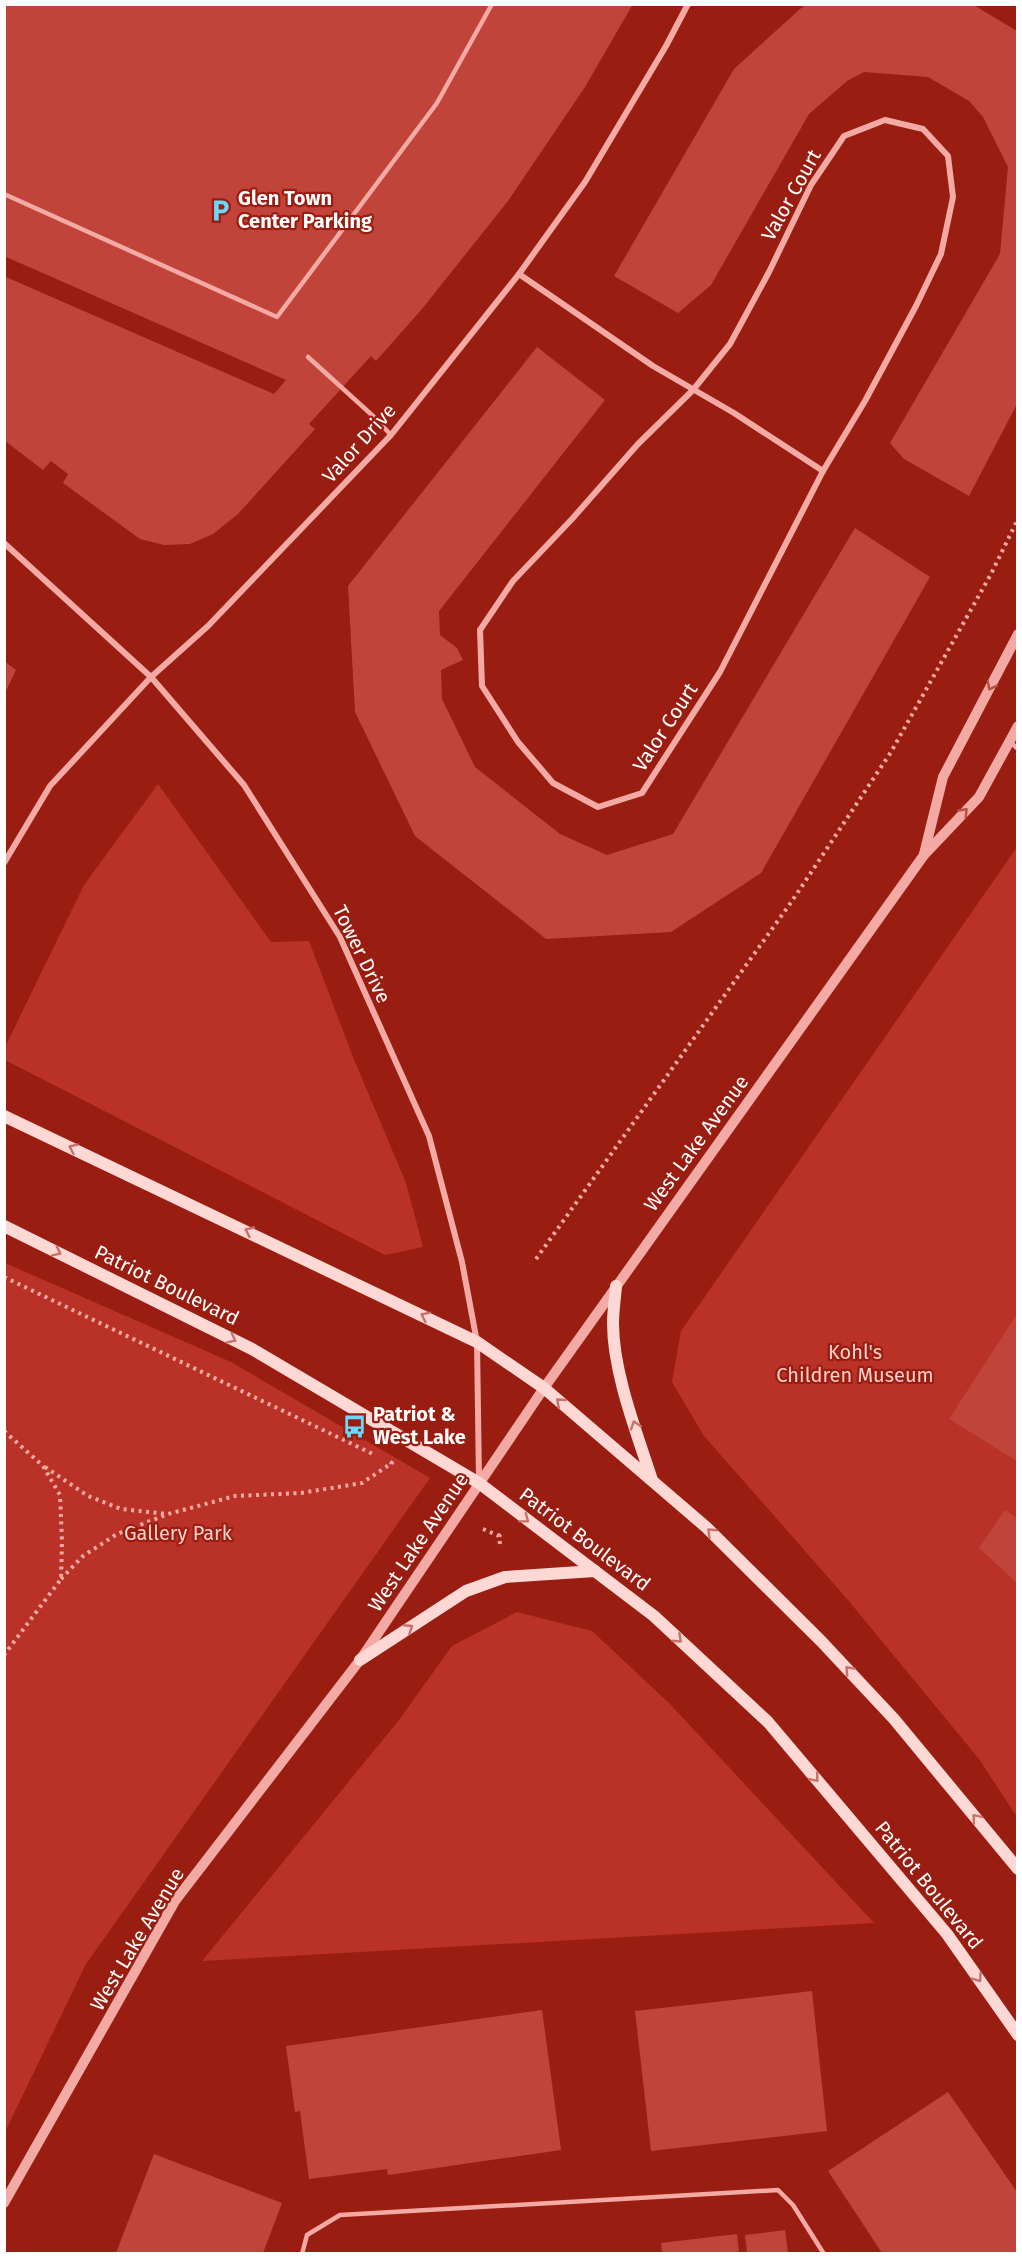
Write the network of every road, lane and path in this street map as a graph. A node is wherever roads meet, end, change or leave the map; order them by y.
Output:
1 (492, 4) edge
2 (688, 4) edge
3 (4, 194) edge
4 (519, 274) junction
5 (308, 357) dead end
6 (693, 390) junction
7 (391, 435) junction
8 (823, 471) junction
9 (1017, 519) edge
10 (4, 543) edge
11 (1017, 634) edge
12 (152, 677) junction
13 (1017, 726) edge
14 (1010, 741) junction
15 (1017, 749) edge
16 (924, 855) junction
17 (4, 863) edge
18 (4, 1116) edge
19 (4, 1226) edge
20 (536, 1259) dead end
21 (4, 1277) edge
22 (616, 1286) junction
23 (477, 1342) junction
24 (544, 1388) junction
25 (4, 1431) edge
26 (43, 1466) junction
27 (652, 1481) junction
28 (479, 1483) junction
29 (168, 1514) junction
30 (483, 1529) dead end
31 (500, 1536) dead end
32 (595, 1571) junction
33 (61, 1579) junction
34 (4, 1655) edge
35 (360, 1660) junction
36 (1017, 1869) edge
37 (1017, 2035) edge
38 (4, 2204) edge
39 (302, 2253) edge
40 (824, 2253) edge

1 - 3 lane
2 - 4 street, Valor Drive
4 - 6 street
4 - 7 street, Valor Drive
5 - 7 lane
6 - 8 street
6 - 8 street, Valor Court
6 - 8 street, Valor Court
7 - 12 street, Valor Drive
9 - 20 path
10 - 12 street, Tower Drive
11 -> 16 street, West Lake Avenue
12 - 17 street, Valor Drive
12 - 23 street, Tower Drive
13 - 14 street, West Lake Avenue
14 - 15 lane
16 -> 14 street, West Lake Avenue
16 - 22 street, West Lake Avenue
23 -> 18 main road
19 -> 28 main road, Patriot Boulevard
21 - 29 path
22 - 24 street, West Lake Avenue
27 -> 22 main road
23 - 24 main road
23 - 28 street, Tower Drive
27 -> 24 main road
24 - 28 street, West Lake Avenue
25 - 26 path
26 - 29 path
26 - 33 path
36 -> 27 main road
28 -> 32 main road, Patriot Boulevard
28 - 35 street, West Lake Avenue
29 - 33 path
30 - 31 path
35 -> 32 main road
32 -> 37 main road, Patriot Boulevard
33 - 34 path
35 - 38 street, West Lake Avenue
39 - 40 lane

